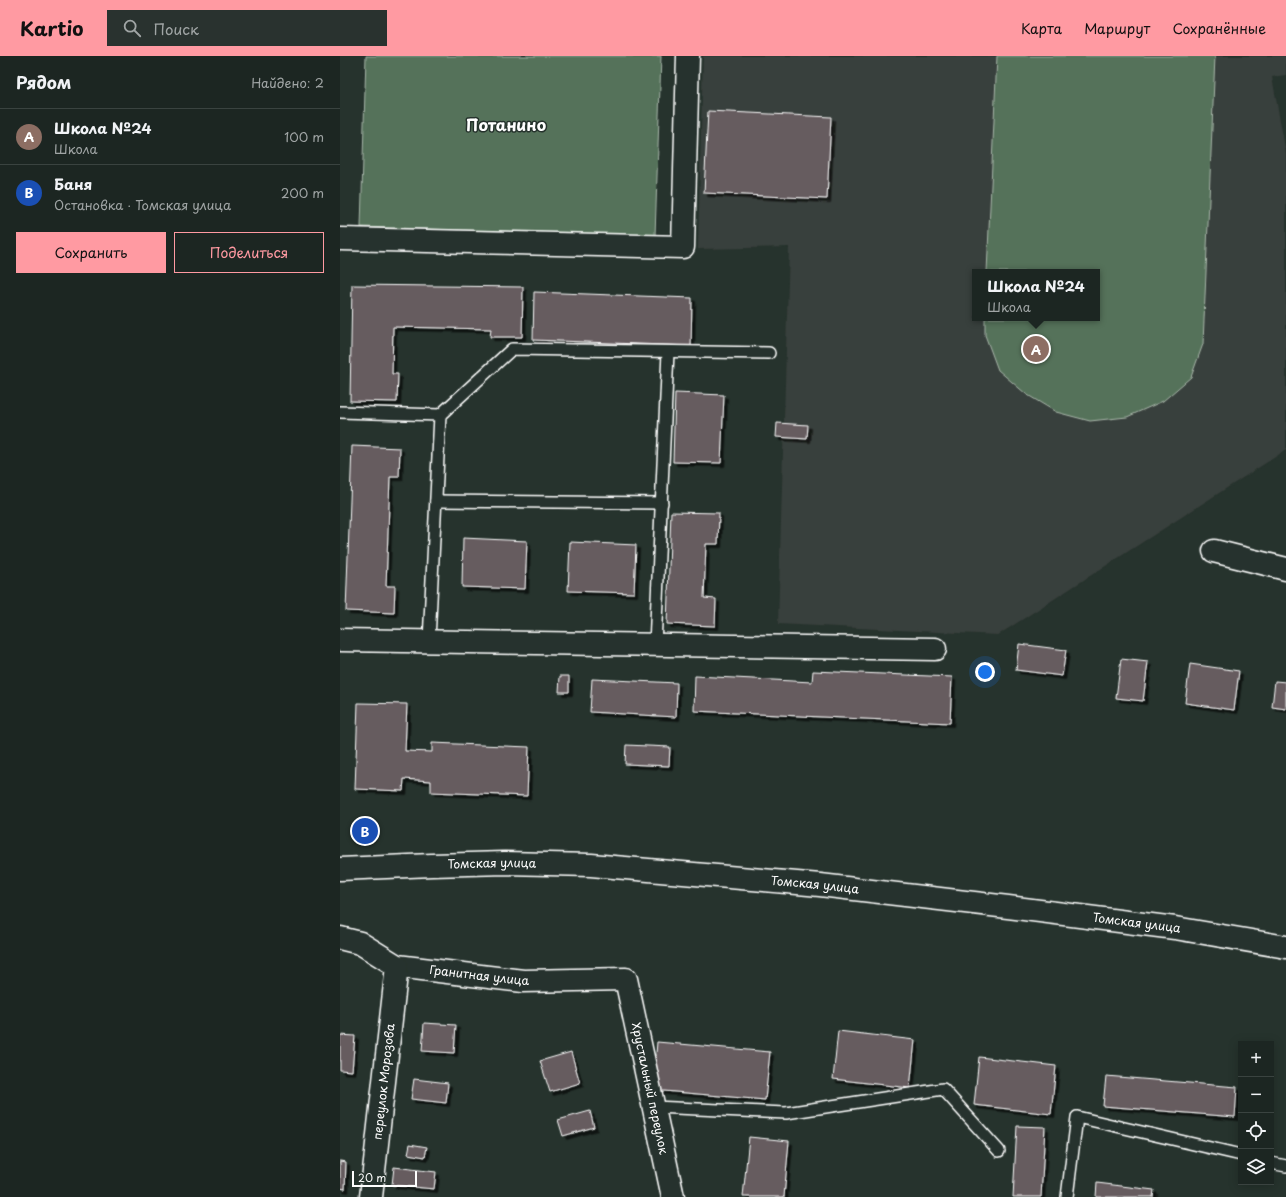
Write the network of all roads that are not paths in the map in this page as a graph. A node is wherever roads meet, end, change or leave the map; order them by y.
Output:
1 (688, 56) edge
2 (340, 239) edge
3 (668, 352) junction
4 (769, 354) dead end
5 (340, 412) edge
6 (440, 415) junction
7 (436, 501) junction
8 (662, 503) junction
9 (1214, 551) dead end
10 (1286, 569) edge
11 (340, 640) edge
12 (429, 641) junction
13 (655, 644) junction
14 (935, 649) dead end
15 (340, 869) edge
16 (340, 938) edge
17 (1286, 947) edge
18 (397, 966) junction
19 (626, 980) joint
20 (654, 1107) junction
21 (999, 1151) dead end
22 (1238, 1154) edge
23 (1274, 1163) edge
24 (1286, 1166) edge
25 (371, 1197) edge
26 (673, 1197) edge
27 (1067, 1197) edge

1 - 2 street
3 - 4 lane
3 - 6 lane
3 - 8 lane
5 - 6 lane
6 - 7 lane
7 - 8 lane
7 - 12 lane
8 - 13 lane
9 - 10 street
11 - 12 street
12 - 13 street
13 - 14 street
15 - 17 street, Томская улица
16 - 18 street, Гранитная улица
18 - 19 street, Гранитная улица
18 - 25 street, переулок Морозова
19 - 20 street, Хрустальный переулок
20 - 21 lane
20 - 26 street, Хрустальный переулок
22 - 27 lane
23 - 24 lane

